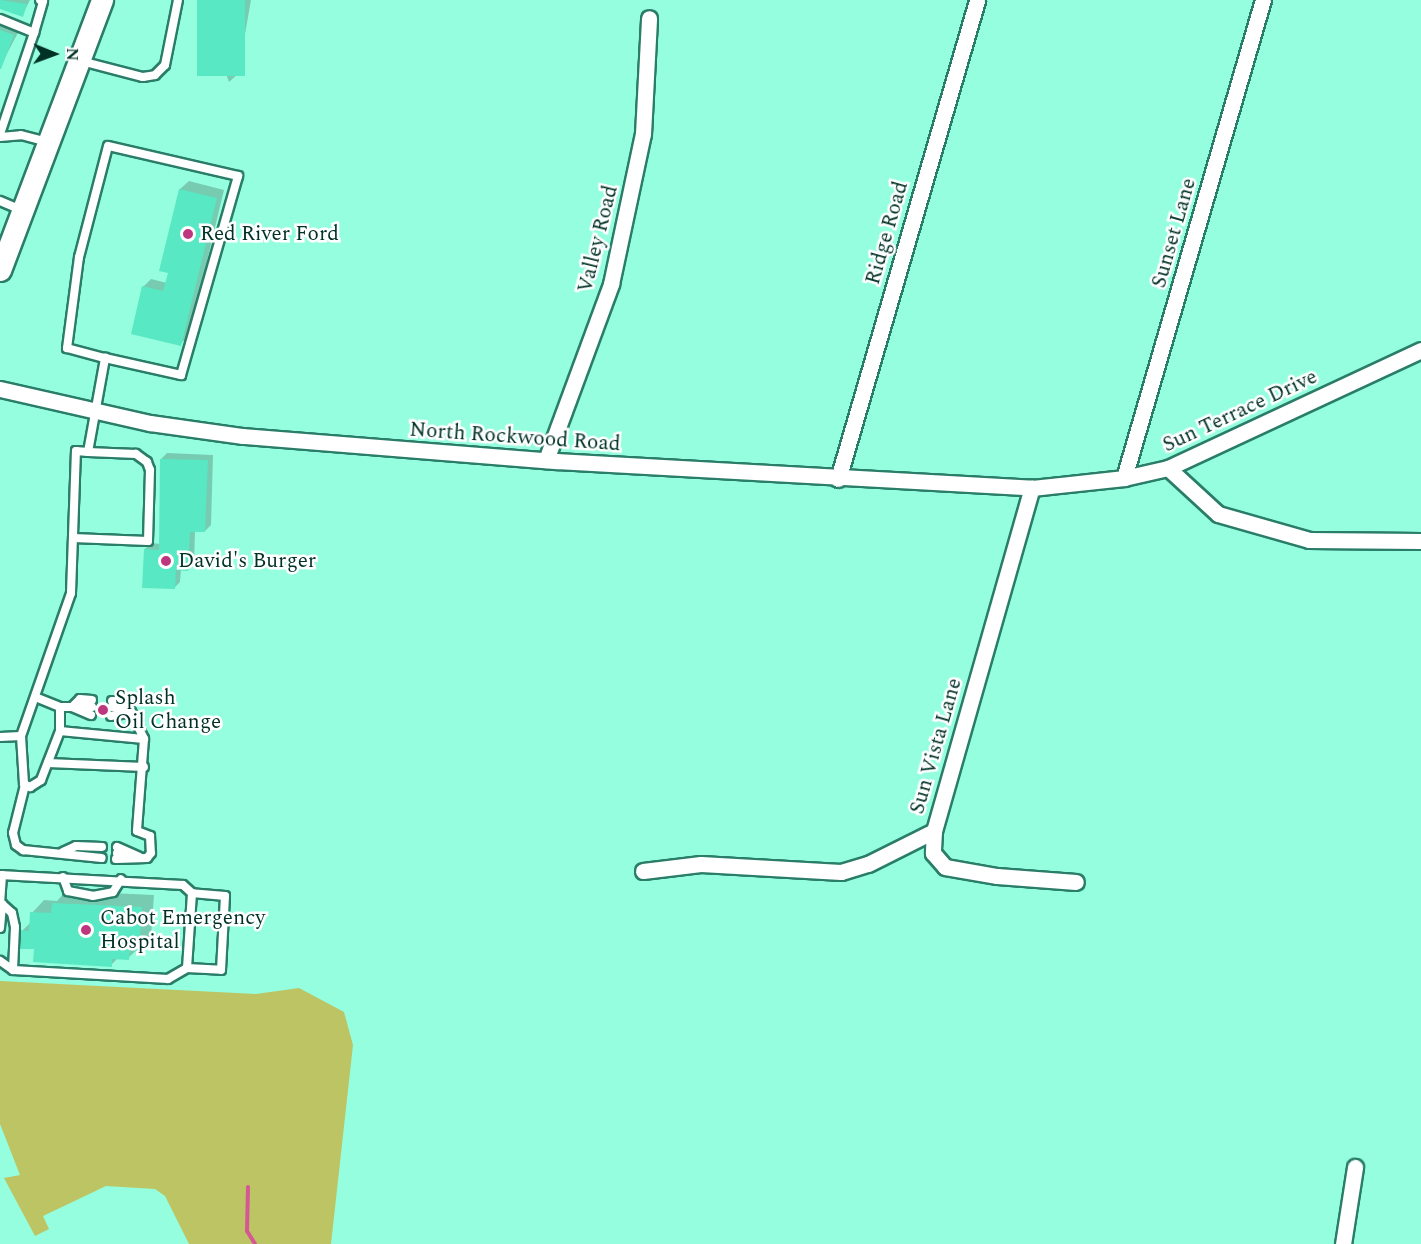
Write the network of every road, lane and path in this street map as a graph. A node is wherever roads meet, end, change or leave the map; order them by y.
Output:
1 (40, 0) edge
2 (102, 0) edge
3 (178, 0) edge
4 (977, 0) edge
5 (1263, 0) edge
6 (649, 18) dead end
7 (0, 19) edge
8 (34, 33) junction
9 (79, 61) junction
10 (2, 120) edge
11 (0, 136) edge
12 (49, 142) junction
13 (0, 201) edge
14 (23, 210) junction
15 (0, 270) edge
16 (1421, 350) edge
17 (105, 358) junction
18 (0, 389) edge
19 (93, 411) junction
20 (88, 452) junction
21 (546, 460) junction
22 (1168, 468) junction
23 (1125, 478) junction
24 (838, 479) junction
25 (1032, 488) junction
26 (73, 538) junction
27 (1421, 541) edge
28 (35, 697) junction
29 (112, 704) dead end
30 (60, 707) junction
31 (72, 707) junction
32 (131, 712) junction
33 (111, 716) dead end
34 (60, 731) junction
35 (21, 736) junction
36 (0, 737) edge
37 (144, 739) junction
38 (48, 763) junction
39 (144, 767) junction
40 (25, 785) junction
41 (934, 831) junction
42 (102, 852) dead end
43 (139, 857) junction
44 (643, 871) dead end
45 (1, 875) edge
46 (63, 877) junction
47 (121, 879) junction
48 (1076, 882) dead end
49 (192, 893) junction
50 (1, 904) edge
51 (0, 928) edge
52 (0, 961) edge
53 (188, 968) junction
54 (13, 970) junction
55 (1355, 1167) dead end
56 (1343, 1244) edge

1 - 8 lane
2 - 9 main road
3 - 9 lane
4 - 24 street, Ridge Road
5 - 23 street, Sunset Lane
6 - 21 street, Valley Road
7 - 8 lane
8 - 10 lane
9 - 12 main road
10 - 11 lane
11 - 12 lane
12 - 14 main road
13 - 14 lane
14 - 15 main road
16 - 22 street, Sun Terrace Drive
17 - 17 lane
17 - 19 lane
18 - 19 street, North Rockwood Road
19 - 20 lane
19 - 21 street, North Rockwood Road
20 - 26 lane
20 - 26 lane
21 - 24 street, North Rockwood Road
22 - 23 street, Sun Terrace Drive
22 - 27 street
23 - 25 street, Sun Terrace Drive
24 - 25 street, North Rockwood Road
25 - 41 street, Sun Vista Lane
26 - 28 lane
28 - 30 lane
28 - 35 lane
29 - 32 lane
30 - 31 lane
30 - 34 lane
31 - 31 lane
32 - 33 lane
32 - 37 lane
34 - 37 lane
34 - 38 lane
35 - 36 lane
35 - 40 lane
37 - 39 lane
38 - 39 lane
38 - 40 lane
39 - 43 lane
40 - 42 lane
41 - 44 street, Sun Vista Lane
41 - 48 street
43 - 43 lane
45 - 46 lane
45 - 50 lane
46 - 47 lane
46 - 47 lane
47 - 49 lane
49 - 53 lane
49 - 53 lane
50 - 51 lane
50 - 54 lane
52 - 54 lane
53 - 54 lane
55 - 56 street

